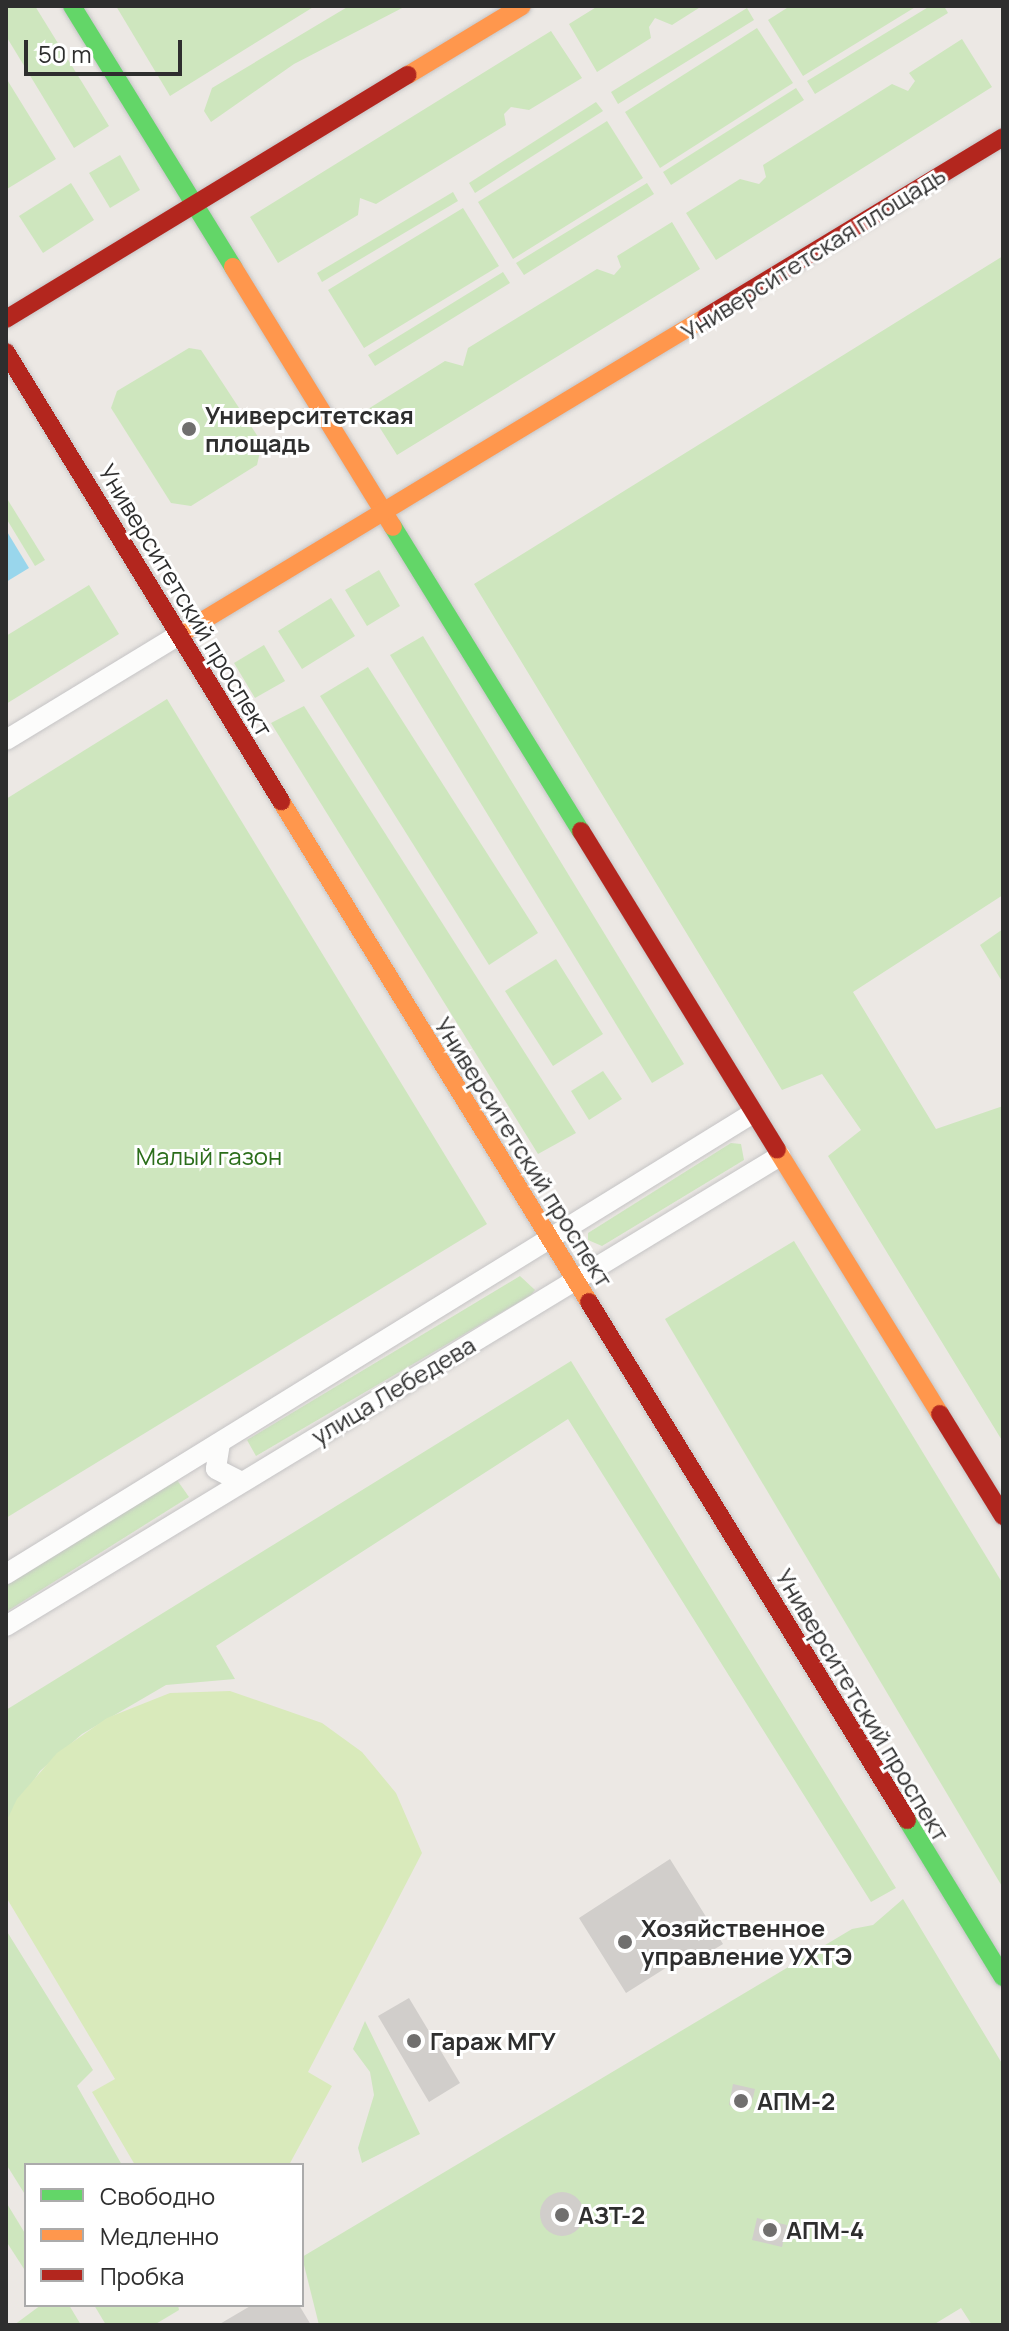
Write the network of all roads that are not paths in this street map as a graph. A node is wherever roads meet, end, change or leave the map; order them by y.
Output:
1 (72, 6) edge
2 (522, 6) edge
3 (1003, 137) edge
4 (192, 207) junction
5 (6, 319) edge
6 (6, 352) edge
7 (381, 513) junction
8 (179, 635) junction
9 (6, 740) edge
10 (753, 1113) junction
11 (780, 1156) junction
12 (552, 1242) junction
13 (575, 1280) junction
14 (220, 1443) junction
15 (240, 1481) junction
16 (1003, 1516) edge
17 (6, 1574) edge
18 (6, 1626) edge
19 (1003, 1977) edge

1 - 4 main road
2 - 4 main road
3 - 7 main road, Университетская площадь
4 - 5 main road
4 - 7 main road
6 - 8 main road, Университетский проспект
7 - 8 main road, Университетская площадь
7 - 10 main road
8 - 9 street, Университетская площадь
8 - 12 main road, Университетский проспект
10 - 11 main road
10 - 12 street, улица Лебедева
11 - 13 street, улица Лебедева
11 - 16 main road
12 - 13 main road, Университетский проспект
12 - 14 street, улица Лебедева
13 - 15 street, улица Лебедева
13 - 19 main road, Университетский проспект
14 - 15 street
14 - 17 street, улица Лебедева
15 - 18 street, улица Лебедева

